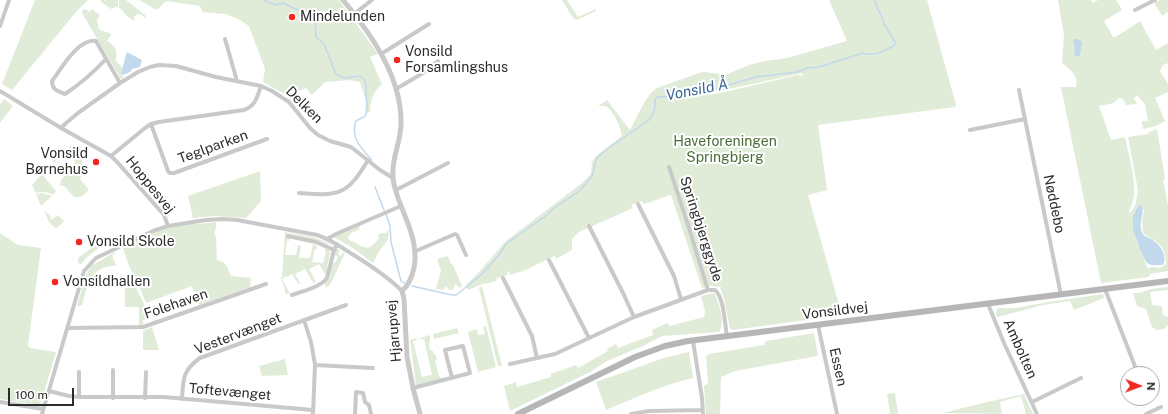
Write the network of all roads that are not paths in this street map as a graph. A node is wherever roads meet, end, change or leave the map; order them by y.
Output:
1 (9, 0) edge
2 (343, 0) edge
3 (372, 0) edge
4 (1155, 0) edge
5 (1135, 10) dead end
6 (354, 14) junction
7 (429, 24) dead end
8 (0, 26) edge
9 (225, 39) dead end
10 (381, 54) junction
11 (105, 60) junction
12 (438, 61) dead end
13 (237, 81) junction
14 (120, 83) junction
15 (260, 86) junction
16 (396, 89) junction
17 (1019, 90) dead end
18 (0, 91) edge
19 (1025, 119) junction
20 (151, 124) junction
21 (61, 128) junction
22 (970, 130) dead end
23 (267, 139) dead end
24 (111, 156) junction
25 (368, 160) junction
26 (448, 163) dead end
27 (669, 167) dead end
28 (393, 178) junction
29 (396, 190) junction
30 (299, 192) dead end
31 (638, 204) dead end
32 (401, 206) junction
33 (168, 226) junction
34 (589, 226) dead end
35 (288, 236) dead end
36 (328, 239) junction
37 (337, 244) junction
38 (334, 250) junction
39 (416, 250) junction
40 (466, 255) dead end
41 (549, 260) dead end
42 (503, 278) dead end
43 (1168, 281) edge
44 (266, 284) dead end
45 (1105, 289) junction
46 (708, 290) junction
47 (402, 291) junction
48 (292, 295) dead end
49 (1061, 295) junction
50 (681, 299) junction
51 (988, 304) junction
52 (346, 305) dead end
53 (634, 317) junction
54 (304, 320) junction
55 (818, 325) junction
56 (67, 328) junction
57 (727, 337) junction
58 (589, 338) junction
59 (693, 341) junction
60 (537, 358) junction
61 (510, 364) dead end
62 (314, 366) junction
63 (1135, 366) edge
64 (373, 368) dead end
65 (113, 370) dead end
66 (79, 372) dead end
67 (146, 372) dead end
68 (452, 378) junction
69 (1081, 378) dead end
70 (413, 388) junction
71 (49, 391) junction
72 (79, 397) junction
73 (113, 398) junction
74 (145, 398) junction
75 (182, 398) junction
76 (0, 402) edge
77 (1032, 402) junction
78 (1160, 407) dead end
79 (43, 409) junction
80 (313, 412) edge
81 (703, 412) edge
82 (42, 414) edge
83 (355, 414) edge
84 (371, 414) edge
85 (420, 414) edge
86 (518, 414) edge
87 (631, 414) edge
88 (837, 414) edge
89 (1037, 414) edge
90 (1146, 414) edge

1 - 8 street
2 - 6 street, Hjarupvej
3 - 6 street
4 - 5 street
6 - 10 street, Hjarupvej
7 - 10 street
9 - 13 street
10 - 16 street, Hjarupvej
11 - 11 street
11 - 14 street
12 - 16 street
13 - 14 street, Delken
13 - 15 street, Delken
14 - 21 street, Delken
15 - 20 street, Teglparken
15 - 25 street, Delken
16 - 28 street, Hjarupvej
17 - 19 street, Nøddebo
18 - 21 street, Hoppesvej
19 - 22 street
19 - 49 street, Nøddebo
20 - 23 street, Teglparken
20 - 24 street, Teglparken
21 - 24 street, Hoppesvej
24 - 33 street, Hoppesvej
25 - 28 street, Delken
25 - 30 street
26 - 29 street
27 - 46 street, Springbjerggyde
28 - 29 street, Hjarupvej
29 - 32 street, Hjarupvej
31 - 50 street
32 - 36 street
32 - 39 street, Hjarupvej
33 - 36 street, Hoppesvej
33 - 56 street
34 - 53 street
35 - 38 street
36 - 37 street, Hoppesvej
37 - 38 street
37 - 47 street, Hoppesvej
38 - 48 street
39 - 40 street
39 - 47 street, Hjarupvej
41 - 58 street
42 - 60 street
43 - 45 main road, Vonsildvej
44 - 56 street, Folehaven
45 - 49 main road, Vonsildvej
45 - 63 street
46 - 50 street
46 - 57 street, Springbjerggyde
47 - 70 street, Hjarupvej
49 - 51 main road, Vonsildvej
50 - 53 street
51 - 55 main road, Vonsildvej
51 - 77 street, Ambolten
52 - 54 street, Vestervænget
53 - 58 street
54 - 62 street
54 - 75 street, Vestervænget
55 - 57 main road, Vonsildvej
55 - 88 street, Essen
56 - 71 street
57 - 59 main road, Vonsildvej
58 - 60 street
59 - 81 street
59 - 86 main road, Vonsildvej
60 - 61 street
62 - 64 street
62 - 80 street
65 - 73 street
66 - 72 street
67 - 74 street
68 - 68 street
68 - 70 street
69 - 77 street, Ambolten
70 - 85 street, Hjarupvej
71 - 72 street, Toftevænget
71 - 79 street
72 - 73 street, Toftevænget
73 - 74 street, Toftevænget
74 - 75 street, Toftevænget
75 - 80 street, Toftevænget
76 - 79 street
77 - 89 street, Ambolten
78 - 90 street
79 - 82 street
81 - 87 street
83 - 84 street

